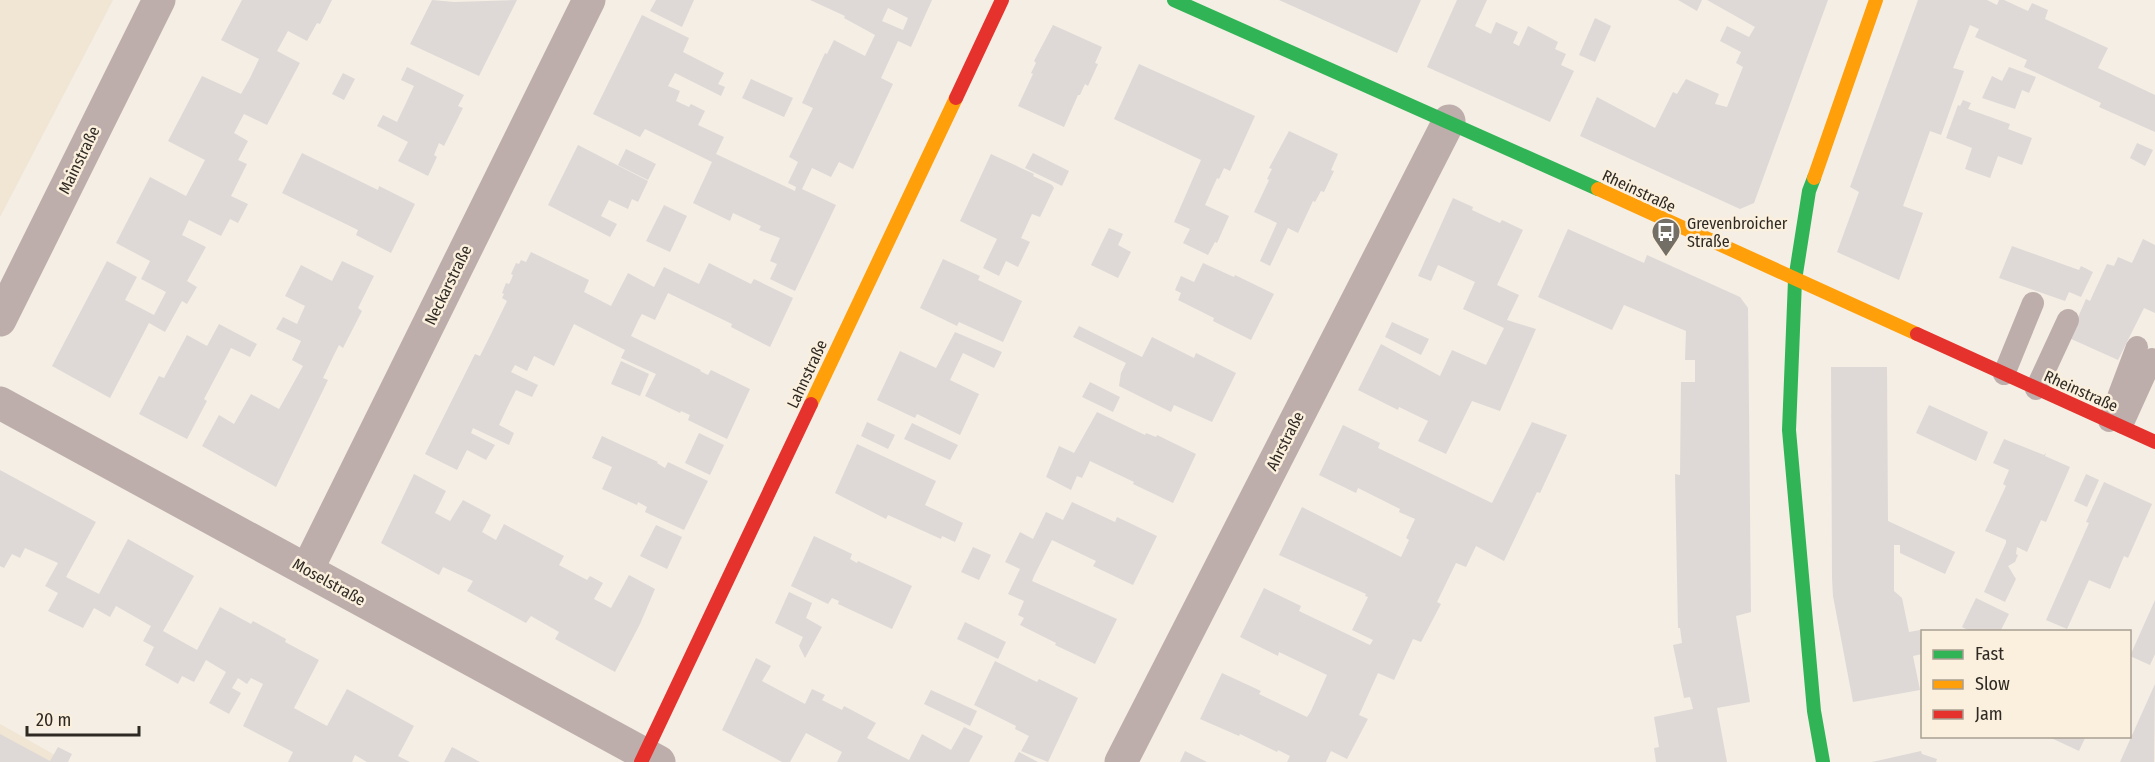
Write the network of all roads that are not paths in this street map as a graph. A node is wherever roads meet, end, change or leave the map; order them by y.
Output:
1 (159, 0) edge
2 (589, 0) edge
3 (1002, 0) edge
4 (1174, 0) edge
5 (1876, 0) edge
6 (1449, 121) junction
7 (1795, 280) junction
8 (2033, 303) dead end
9 (0, 320) edge
10 (2068, 320) dead end
11 (2145, 353) dead end
12 (2004, 374) junction
13 (2036, 389) junction
14 (0, 403) edge
15 (2115, 424) junction
16 (2155, 442) edge
17 (307, 570) junction
18 (648, 760) edge
19 (1121, 762) edge
20 (1823, 762) edge

1 - 9 street, Mainstraße
2 - 17 street, Neckarstraße
3 - 18 street, Lahnstraße
4 - 6 street, Rheinstraße
5 - 7 street
6 - 7 street, Rheinstraße
6 - 19 street, Ahrstraße
7 - 12 street, Rheinstraße
7 - 20 street
8 - 12 lane
10 - 13 lane
11 - 15 lane
12 - 13 street, Rheinstraße
13 - 15 street, Rheinstraße
14 - 17 street, Moselstraße
15 - 16 street, Rheinstraße
17 - 18 street, Moselstraße

